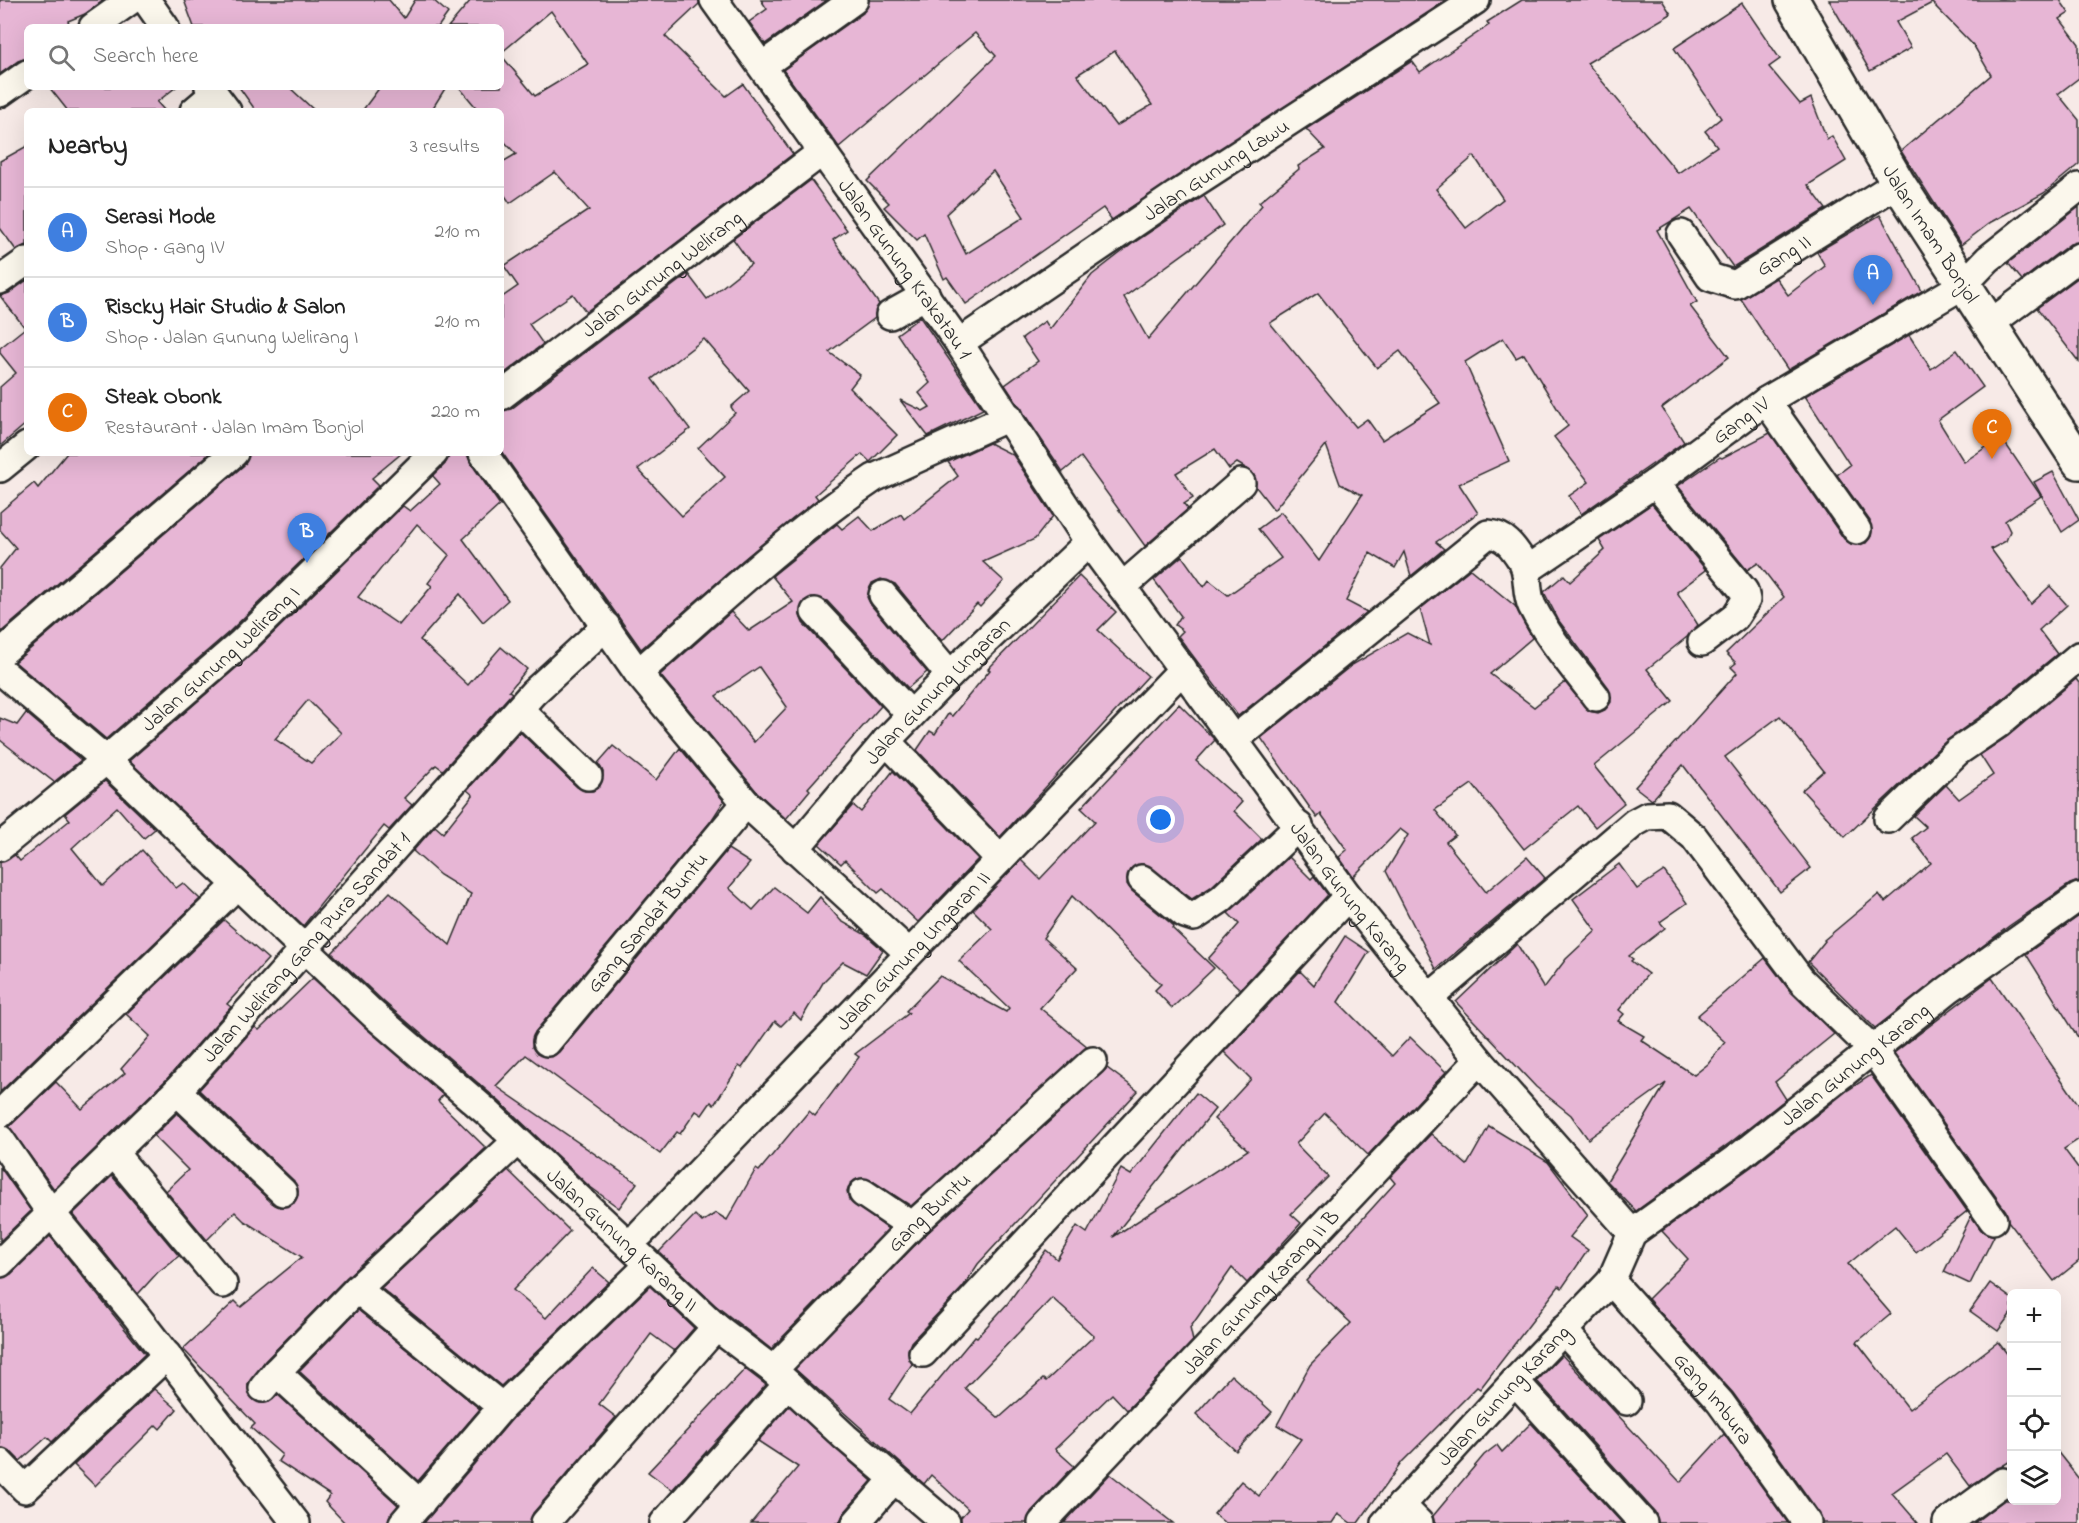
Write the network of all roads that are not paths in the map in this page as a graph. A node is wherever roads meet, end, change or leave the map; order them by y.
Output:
1 (131, 0) edge
2 (146, 0) edge
3 (714, 0) edge
4 (854, 0) edge
5 (1476, 0) edge
6 (1792, 0) edge
7 (97, 24) edge
8 (163, 24) edge
9 (762, 66) junction
10 (24, 76) edge
11 (0, 93) edge
12 (217, 97) edge
13 (199, 108) edge
14 (823, 151) junction
15 (1898, 183) junction
16 (2079, 187) edge
17 (1681, 234) dead end
18 (2079, 257) edge
19 (24, 263) edge
20 (0, 280) edge
21 (1963, 285) junction
22 (926, 295) junction
23 (890, 315) dead end
24 (1991, 323) junction
25 (959, 343) junction
26 (504, 394) edge
27 (1766, 400) junction
28 (1009, 417) junction
29 (24, 448) edge
30 (231, 456) edge
31 (431, 456) edge
32 (485, 456) edge
33 (2079, 462) edge
34 (0, 468) edge
35 (1241, 483) dead end
36 (1655, 483) junction
37 (1857, 530) dead end
38 (1089, 542) junction
39 (1527, 570) junction
40 (1122, 587) junction
41 (883, 595) dead end
42 (815, 612) dead end
43 (606, 626) junction
44 (1702, 642) dead end
45 (0, 654) edge
46 (2079, 656) edge
47 (1183, 669) junction
48 (0, 670) edge
49 (638, 673) junction
50 (950, 675) junction
51 (1596, 697) dead end
52 (522, 712) dead end
53 (911, 715) junction
54 (1235, 739) junction
55 (886, 741) junction
56 (106, 760) junction
57 (588, 776) dead end
58 (746, 803) junction
59 (1888, 819) dead end
60 (1299, 826) junction
61 (0, 847) edge
62 (795, 849) junction
63 (1000, 859) junction
64 (1142, 879) dead end
65 (237, 885) junction
66 (1348, 896) junction
67 (2079, 897) edge
68 (304, 950) junction
69 (909, 953) junction
70 (1430, 997) junction
71 (547, 1042) dead end
72 (1872, 1049) junction
73 (1479, 1060) junction
74 (1093, 1061) dead end
75 (177, 1090) junction
76 (0, 1114) edge
77 (0, 1139) edge
78 (517, 1141) junction
79 (113, 1152) junction
80 (283, 1192) dead end
81 (864, 1193) dead end
82 (51, 1213) junction
83 (1993, 1220) dead end
84 (912, 1226) junction
85 (641, 1233) dead end
86 (1632, 1233) junction
87 (0, 1263) edge
88 (649, 1265) junction
89 (1611, 1281) junction
90 (223, 1284) dead end
91 (357, 1289) junction
92 (716, 1328) junction
93 (1563, 1330) junction
94 (923, 1353) dead end
95 (167, 1355) junction
96 (781, 1377) junction
97 (1515, 1381) junction
98 (1627, 1401) dead end
99 (502, 1407) junction
100 (0, 1463) edge
101 (894, 1479) junction
102 (2003, 1482) dead end
103 (412, 1513) edge
104 (1402, 1517) edge
105 (296, 1523) edge
106 (545, 1523) edge
107 (664, 1523) edge
108 (856, 1523) edge
109 (946, 1523) edge
110 (1042, 1523) edge
111 (1643, 1523) edge
112 (1807, 1523) edge
113 (1947, 1523) edge

1 - 7 street
2 - 8 street
3 - 9 street, Jalan Gunung Krakatau 1
4 - 9 street
5 - 25 street, Jalan Gunung Lawu
6 - 15 highway, Jalan Imam Bonjol
9 - 14 street, Jalan Gunung Krakatau 1
10 - 11 street
12 - 13 street
14 - 22 street, Jalan Gunung Krakatau 1
14 - 26 street, Jalan Gunung Welirang
15 - 17 street, Gang II
15 - 21 highway, Jalan Imam Bonjol
16 - 21 street, Gang IV
18 - 24 street
19 - 20 street
21 - 24 highway, Jalan Imam Bonjol
21 - 27 street, Gang IV
22 - 23 street
22 - 25 street, Jalan Gunung Krakatau 1
24 - 33 highway, Jalan Imam Bonjol
25 - 28 street, Jalan Gunung Krakatau 1
27 - 36 street, Gang IV
27 - 37 street
28 - 38 street, Jalan Gunung Krakatau 1
28 - 49 street
29 - 34 street
30 - 45 street
31 - 56 street, Jalan Gunung Welirang I
32 - 43 street
35 - 40 street
36 - 39 street, Gang IV
36 - 44 street
38 - 40 street, Jalan Gunung Karang
38 - 50 street, Jalan Gunung Ungaran
39 - 51 street
39 - 54 street
40 - 47 street, Jalan Gunung Karang
41 - 50 street
42 - 53 street
43 - 49 street
43 - 68 street, Jalan Welirang Gang Pura Sandat 1
46 - 59 street
47 - 54 street, Jalan Gunung Karang
47 - 63 street, Jalan Gunung Ungaran II
48 - 56 street
49 - 58 street
50 - 53 street, Jalan Gunung Ungaran
52 - 57 street
53 - 55 street, Jalan Gunung Ungaran
54 - 60 street, Jalan Gunung Karang
55 - 62 street, Jalan Gunung Ungaran
55 - 63 street
56 - 61 street, Jalan Gunung Welirang I
56 - 65 street
58 - 62 street
58 - 71 street, Gang Sandat Buntu
60 - 64 street
60 - 66 street, Jalan Gunung Karang
62 - 69 street
63 - 69 street, Jalan Gunung Ungaran II
65 - 68 street
65 - 76 street
66 - 70 street, Jalan Gunung Karang
66 - 94 street
67 - 72 street, Jalan Gunung Karang
68 - 75 street, Jalan Welirang Gang Pura Sandat 1
68 - 78 street, Jalan Gunung Karang II
69 - 85 street, Jalan Gunung Ungaran II
70 - 72 street
70 - 73 street, Jalan Gunung Karang
72 - 83 street
72 - 86 street, Jalan Gunung Karang
73 - 86 street, Jalan Gunung Karang
73 - 110 street, Jalan Gunung Karang II B
74 - 84 street, Gang Buntu
75 - 79 street, Jalan Welirang Gang Pura Sandat 1
75 - 80 street
77 - 82 street
78 - 88 street, Jalan Gunung Karang II
78 - 91 street
79 - 82 street, Jalan Welirang Gang Pura Sandat 1
79 - 90 street
81 - 84 street
82 - 87 street, Jalan Welirang Gang Pura Sandat 1
82 - 95 street
84 - 96 street, Gang Buntu
86 - 89 street, Jalan Gunung Karang
88 - 92 street, Jalan Gunung Karang II
88 - 99 street
89 - 93 street, Jalan Gunung Karang
89 - 112 street, Gang Imbura
91 - 99 street
91 - 103 street
92 - 96 street, Jalan Gunung Karang II
92 - 106 street
93 - 97 street, Jalan Gunung Karang
93 - 98 street
95 - 100 street
95 - 105 street
96 - 101 street, Jalan Gunung Karang II
96 - 107 street, Gang Buntu
97 - 104 street, Jalan Gunung Karang
97 - 111 street
99 - 103 street
101 - 108 street
101 - 109 street, Jalan Gunung Karang II
102 - 113 street

